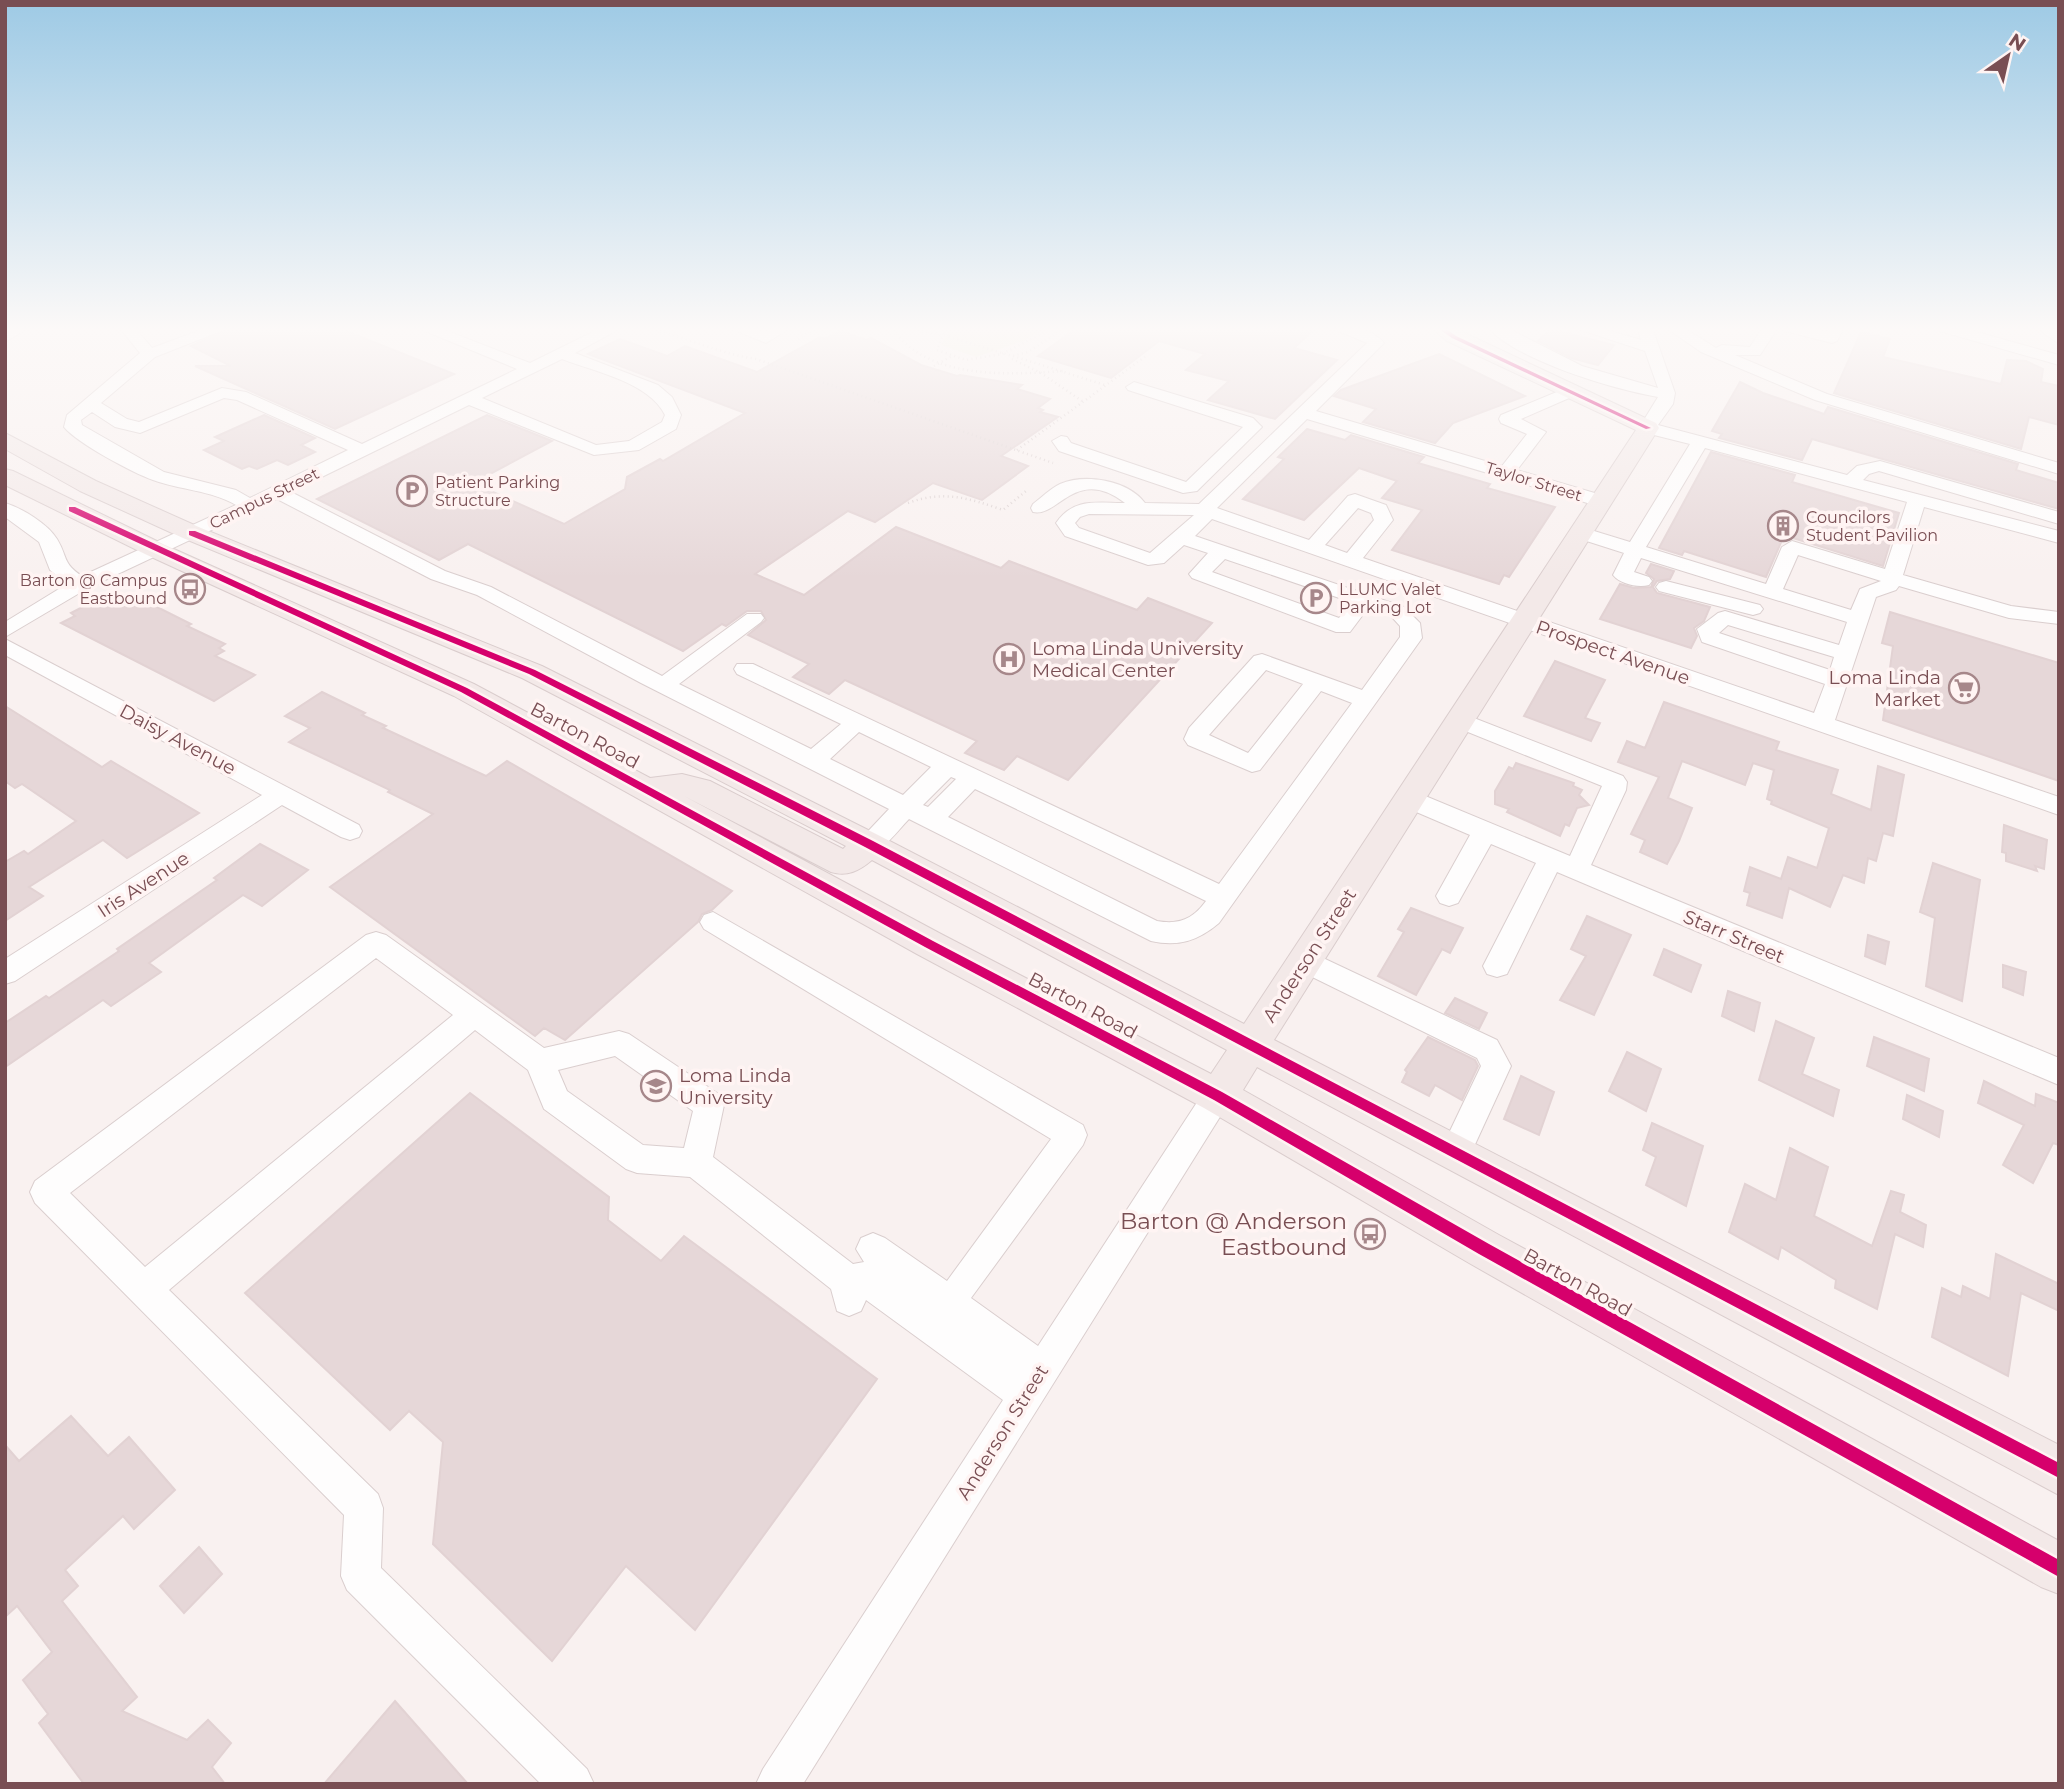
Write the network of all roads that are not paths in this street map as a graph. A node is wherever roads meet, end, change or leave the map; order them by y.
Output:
1 (83, 410) edge
2 (101, 410) edge
3 (182, 410) edge
4 (274, 410) edge
5 (444, 410) edge
6 (497, 410) edge
7 (671, 410) edge
8 (1209, 410) edge
9 (1527, 410) edge
10 (1610, 410) edge
11 (1659, 410) edge
12 (1866, 410) edge
13 (1305, 412) joint
14 (409, 427) joint
15 (1253, 427) joint
16 (1648, 428) junction
17 (5, 440) edge
18 (1061, 441) dead end
19 (1700, 442) junction
20 (362, 450) junction
21 (2059, 469) edge
22 (1506, 473) junction
23 (5, 476) edge
24 (1850, 482) junction
25 (1183, 488) junction
26 (277, 492) junction
27 (1917, 499) junction
28 (1601, 501) junction
29 (250, 505) junction
30 (1208, 506) junction
31 (1040, 508) dead end
32 (1139, 508) junction
33 (5, 509) edge
34 (2059, 518) edge
35 (192, 533) junction
36 (1581, 533) junction
37 (2059, 537) edge
38 (1182, 538) junction
39 (1312, 548) junction
40 (156, 550) junction
41 (1223, 550) junction
42 (1635, 550) junction
43 (1351, 561) junction
44 (1892, 578) junction
45 (1642, 581) dead end
46 (81, 584) junction
47 (1666, 587) dead end
48 (1772, 592) junction
49 (1364, 600) junction
50 (754, 618) dead end
51 (2059, 618) edge
52 (1524, 622) junction
53 (5, 631) edge
54 (1852, 636) junction
55 (5, 646) edge
56 (745, 669) dead end
57 (1837, 680) junction
58 (1317, 681) junction
59 (664, 685) junction
60 (1366, 700) junction
61 (1461, 721) junction
62 (1822, 724) junction
63 (866, 727) junction
64 (823, 764) junction
65 (947, 766) junction
66 (972, 777) junction
67 (648, 788) junction
68 (281, 794) junction
69 (1409, 799) junction
70 (908, 805) junction
71 (2059, 806) edge
72 (932, 817) junction
73 (351, 831) dead end
74 (1485, 831) junction
75 (869, 844) junction
76 (1551, 859) junction
77 (1576, 869) junction
78 (1449, 896) dead end
79 (1222, 897) junction
80 (713, 922) dead end
81 (1306, 961) junction
82 (1497, 966) dead end
83 (5, 973) edge
84 (474, 1014) junction
85 (1251, 1045) junction
86 (540, 1062) junction
87 (2059, 1072) edge
88 (1218, 1096) junction
89 (1455, 1154) junction
90 (696, 1163) junction
91 (962, 1285) dead end
92 (144, 1289) junction
93 (1034, 1382) junction
94 (2059, 1471) edge
95 (2059, 1570) edge
96 (572, 1784) edge
97 (778, 1784) edge

1 - 29 street
2 - 3 street
4 - 20 street
5 - 14 street
6 - 7 street
8 - 15 street
9 - 22 street
10 - 16 main road
11 - 16 street
12 - 21 street
13 - 22 street, Taylor Street
13 - 30 street
14 - 20 street, Campus Street
15 - 25 street
16 - 19 street
16 - 28 main road, Anderson Street
17 - 35 main road, Barton Road
18 - 25 street
19 - 24 street
19 - 42 street
20 - 26 street, Campus Street
22 - 28 street, Taylor Street
23 - 40 main road, Barton Road
24 - 27 street
24 - 34 street
25 - 30 street
26 - 29 street, Campus Street
26 - 59 street
27 - 37 street
27 - 44 street
28 - 36 main road, Anderson Street
29 - 35 street, Campus Street
30 - 32 street
30 - 38 street
30 - 39 street, Prospect Avenue
31 - 32 street
32 - 38 street
33 - 46 street
35 - 40 street, Campus Street
35 - 75 main road, Barton Road
36 - 42 street
36 - 52 main road, Anderson Street
38 - 41 street
39 - 43 street, Prospect Avenue
39 - 43 street
40 - 46 street
40 - 67 main road, Barton Road
41 - 49 street
41 - 49 street
42 - 45 street
42 - 48 street
43 - 52 street, Prospect Avenue
44 - 48 street
44 - 51 street
44 - 54 street
46 - 53 street
47 - 54 street
48 - 54 street
49 - 60 street
50 - 59 street
52 - 61 main road, Anderson Street
52 - 62 street, Prospect Avenue
54 - 57 street
54 - 57 street
55 - 68 street, Daisy Avenue
56 - 63 street
57 - 62 street
58 - 58 street
58 - 60 street
59 - 64 street
60 - 79 street
61 - 69 main road, Anderson Street
61 - 77 street
62 - 71 street, Prospect Avenue
63 - 64 street
63 - 65 street
64 - 70 street
65 - 66 street
65 - 70 street
66 - 72 street
66 - 79 street
67 - 75 main road
67 - 88 main road, Barton Road
68 - 73 street, Daisy Avenue
68 - 83 street, Iris Avenue
69 - 74 street, Starr Street
69 - 81 main road, Anderson Street
70 - 72 street
70 - 75 street
72 - 79 street
74 - 76 street, Starr Street
74 - 78 street
75 - 85 main road, Barton Road
76 - 77 street, Starr Street
76 - 82 street
77 - 87 street, Starr Street
80 - 91 street
81 - 85 main road, Anderson Street
81 - 89 street
84 - 86 street
84 - 92 street
84 - 92 street
85 - 88 main road, Anderson Street
85 - 89 main road, Barton Road
86 - 90 street
86 - 90 street
88 - 93 street, Anderson Street
88 - 95 main road, Barton Road
89 - 94 main road, Barton Road
90 - 93 street
92 - 96 street
93 - 97 street, Anderson Street

